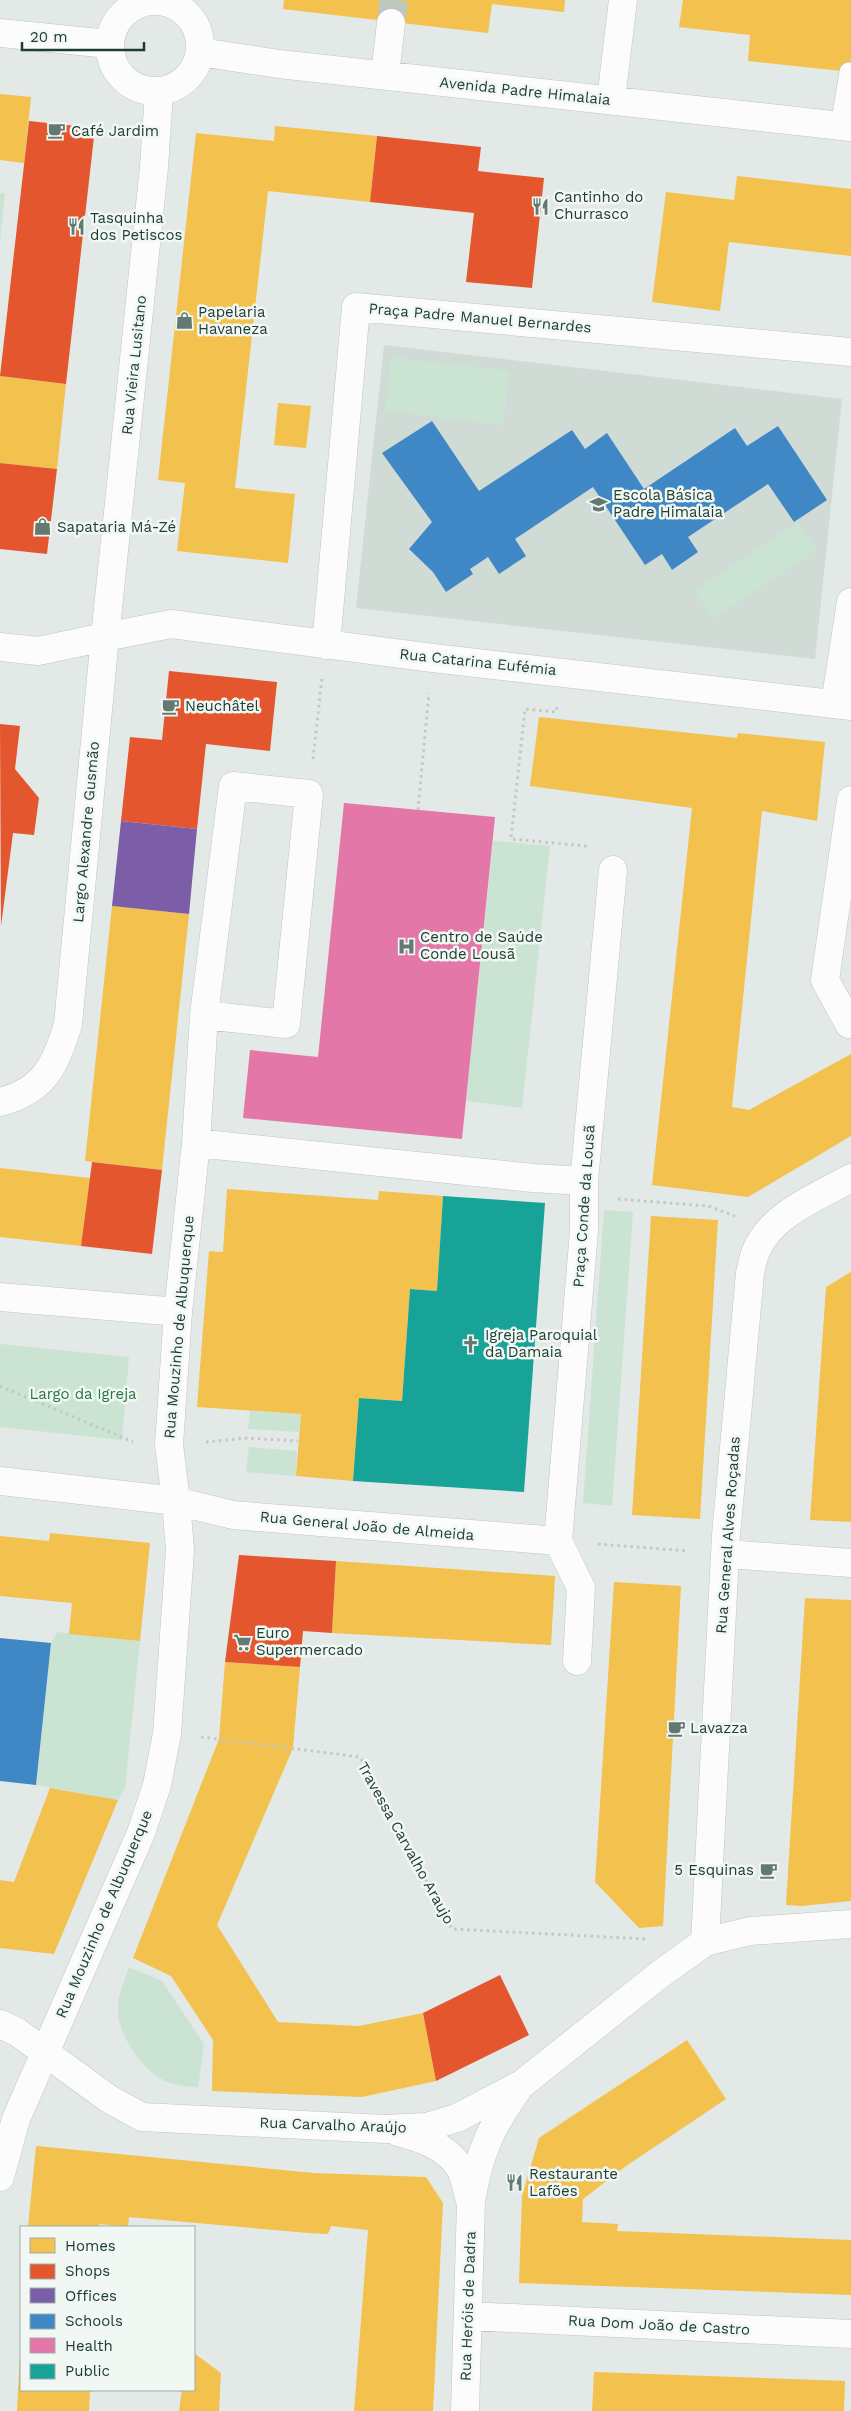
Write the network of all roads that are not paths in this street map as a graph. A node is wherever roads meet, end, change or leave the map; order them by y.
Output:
1 (120, 0) edge
2 (187, 0) edge
3 (623, 0) edge
4 (391, 23) tunnel mouth
5 (0, 34) edge
6 (110, 37) junction
7 (200, 44) junction
8 (849, 72) dead end
9 (385, 75) junction
10 (159, 92) junction
11 (611, 100) junction
12 (846, 126) edge
13 (851, 352) edge
14 (851, 602) edge
15 (105, 637) junction
16 (326, 645) junction
17 (0, 647) edge
18 (843, 705) edge
19 (851, 800) edge
20 (613, 870) dead end
21 (204, 1015) junction
22 (849, 1024) dead end
23 (0, 1102) edge
24 (196, 1143) junction
25 (851, 1178) edge
26 (584, 1181) junction
27 (0, 1297) edge
28 (178, 1312) junction
29 (0, 1481) edge
30 (176, 1501) junction
31 (558, 1541) junction
32 (725, 1554) junction
33 (851, 1563) edge
34 (577, 1661) dead end
35 (851, 1924) edge
36 (706, 1942) junction
37 (0, 2024) edge
38 (45, 2052) junction
39 (522, 2084) junction
40 (385, 2129) junction
41 (0, 2177) edge
42 (471, 2202) junction
43 (468, 2316) junction
44 (851, 2334) edge
45 (465, 2411) edge

1 - 6 street
2 - 7 street
3 - 11 street
4 - 9 street
5 - 6 street
6 - 7 street
6 - 10 street
7 - 9 street, Avenida Padre Himalaia
7 - 10 street
8 - 12 lane
9 - 11 street, Avenida Padre Himalaia
10 - 15 street, Rua Vieira Lusitano
11 - 12 street, Avenida Padre Himalaia
13 - 16 street, Praça Padre Manuel Bernardes
14 - 18 street
15 - 16 street, Rua Catarina Eufémia
15 - 17 street
15 - 23 street, Largo Alexandre Gusmão
16 - 18 street, Rua Catarina Eufémia
19 - 22 street
20 - 26 street, Praça Conde da Lousã
21 - 21 street, Rua Mouzinho de Albuquerque
21 - 24 street, Rua Mouzinho de Albuquerque
24 - 26 street
24 - 28 street, Rua Mouzinho de Albuquerque
25 - 32 street, Rua General Alves Roçadas
26 - 31 street, Praça Conde da Lousã
27 - 28 street
28 - 30 street, Rua Mouzinho de Albuquerque
29 - 30 street
30 - 31 street, Rua General João de Almeida
30 - 38 street, Rua Mouzinho de Albuquerque
31 - 34 street
32 - 33 street
32 - 36 street, Rua General Alves Roçadas
35 - 36 street, Rua Carvalho Araújo
36 - 39 street, Rua Carvalho Araújo
37 - 38 street, Rua Carvalho Araújo
38 - 40 street, Rua Carvalho Araújo
38 - 41 street, Rua Mouzinho de Albuquerque
39 - 40 street, Rua Carvalho Araújo
39 - 42 street, Rua Heróis de Dadra
40 - 42 street, Rua Heróis de Dadra
42 - 43 street, Rua Heróis de Dadra
43 - 44 street, Rua Dom João de Castro
43 - 45 street, Rua Heróis de Dadra

